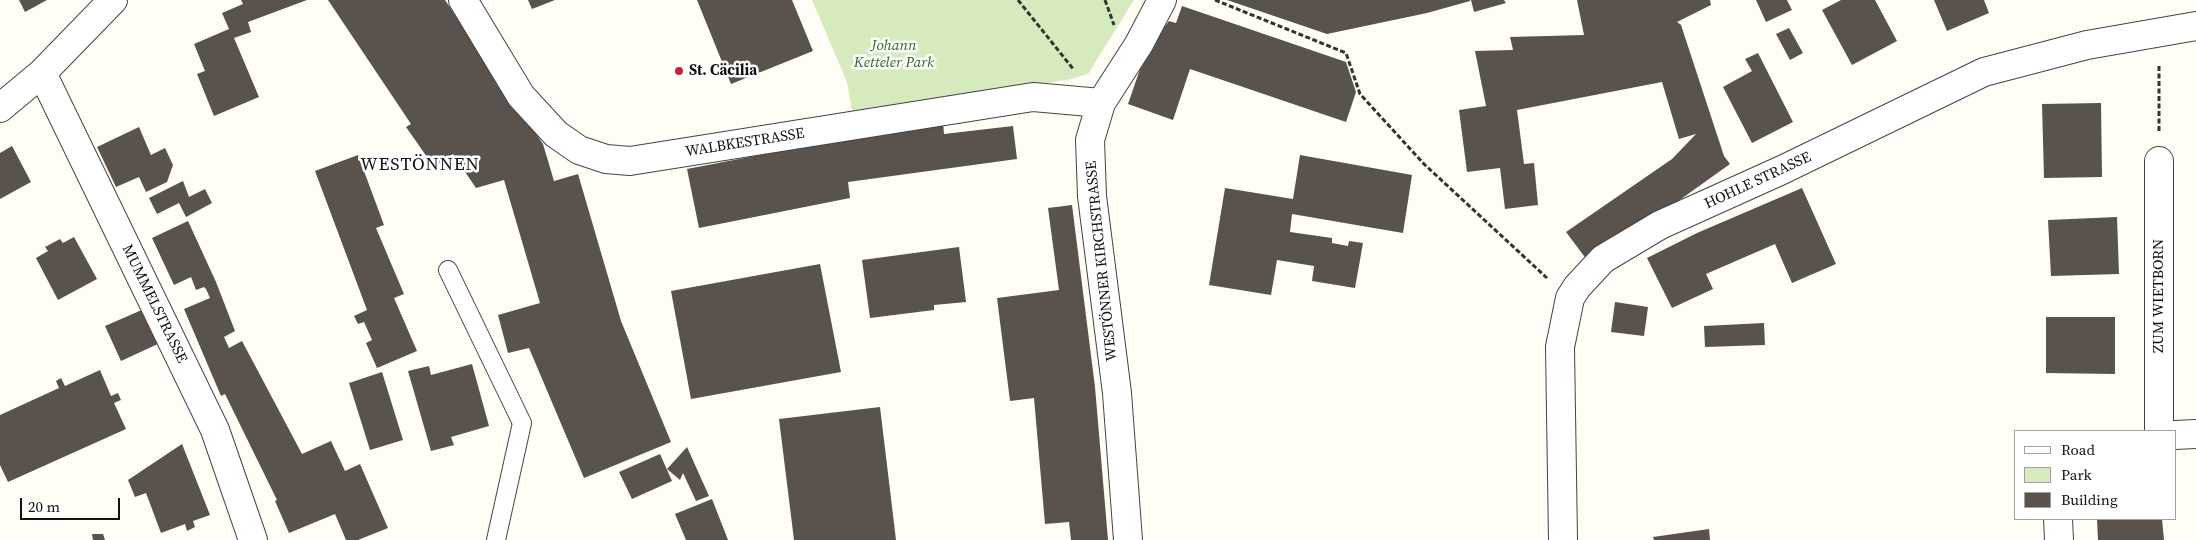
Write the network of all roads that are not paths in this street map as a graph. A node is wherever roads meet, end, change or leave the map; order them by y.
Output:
1 (113, 0) edge
2 (464, 0) edge
3 (1162, 0) edge
4 (2196, 26) edge
5 (42, 73) junction
6 (1101, 103) junction
7 (0, 108) edge
8 (2159, 161) road end
9 (448, 270) dead end
10 (2159, 430) edge
11 (2196, 434) edge
12 (2176, 435) edge
13 (2058, 520) edge
14 (253, 540) edge
15 (496, 540) edge
16 (1128, 540) edge
17 (1563, 540) edge
18 (2059, 540) edge

1 - 5 street
2 - 6 street, WALBKESTRASSE
3 - 6 street, WESTÖNNER KIRCHSTRASSE
4 - 17 street, HOHLE STRASSE
5 - 7 street
5 - 14 street, MUMMELSTRASSE
6 - 16 street, WESTÖNNER KIRCHSTRASSE
8 - 10 street, ZUM WIETBORN
9 - 15 lane
11 - 12 street
13 - 18 street

